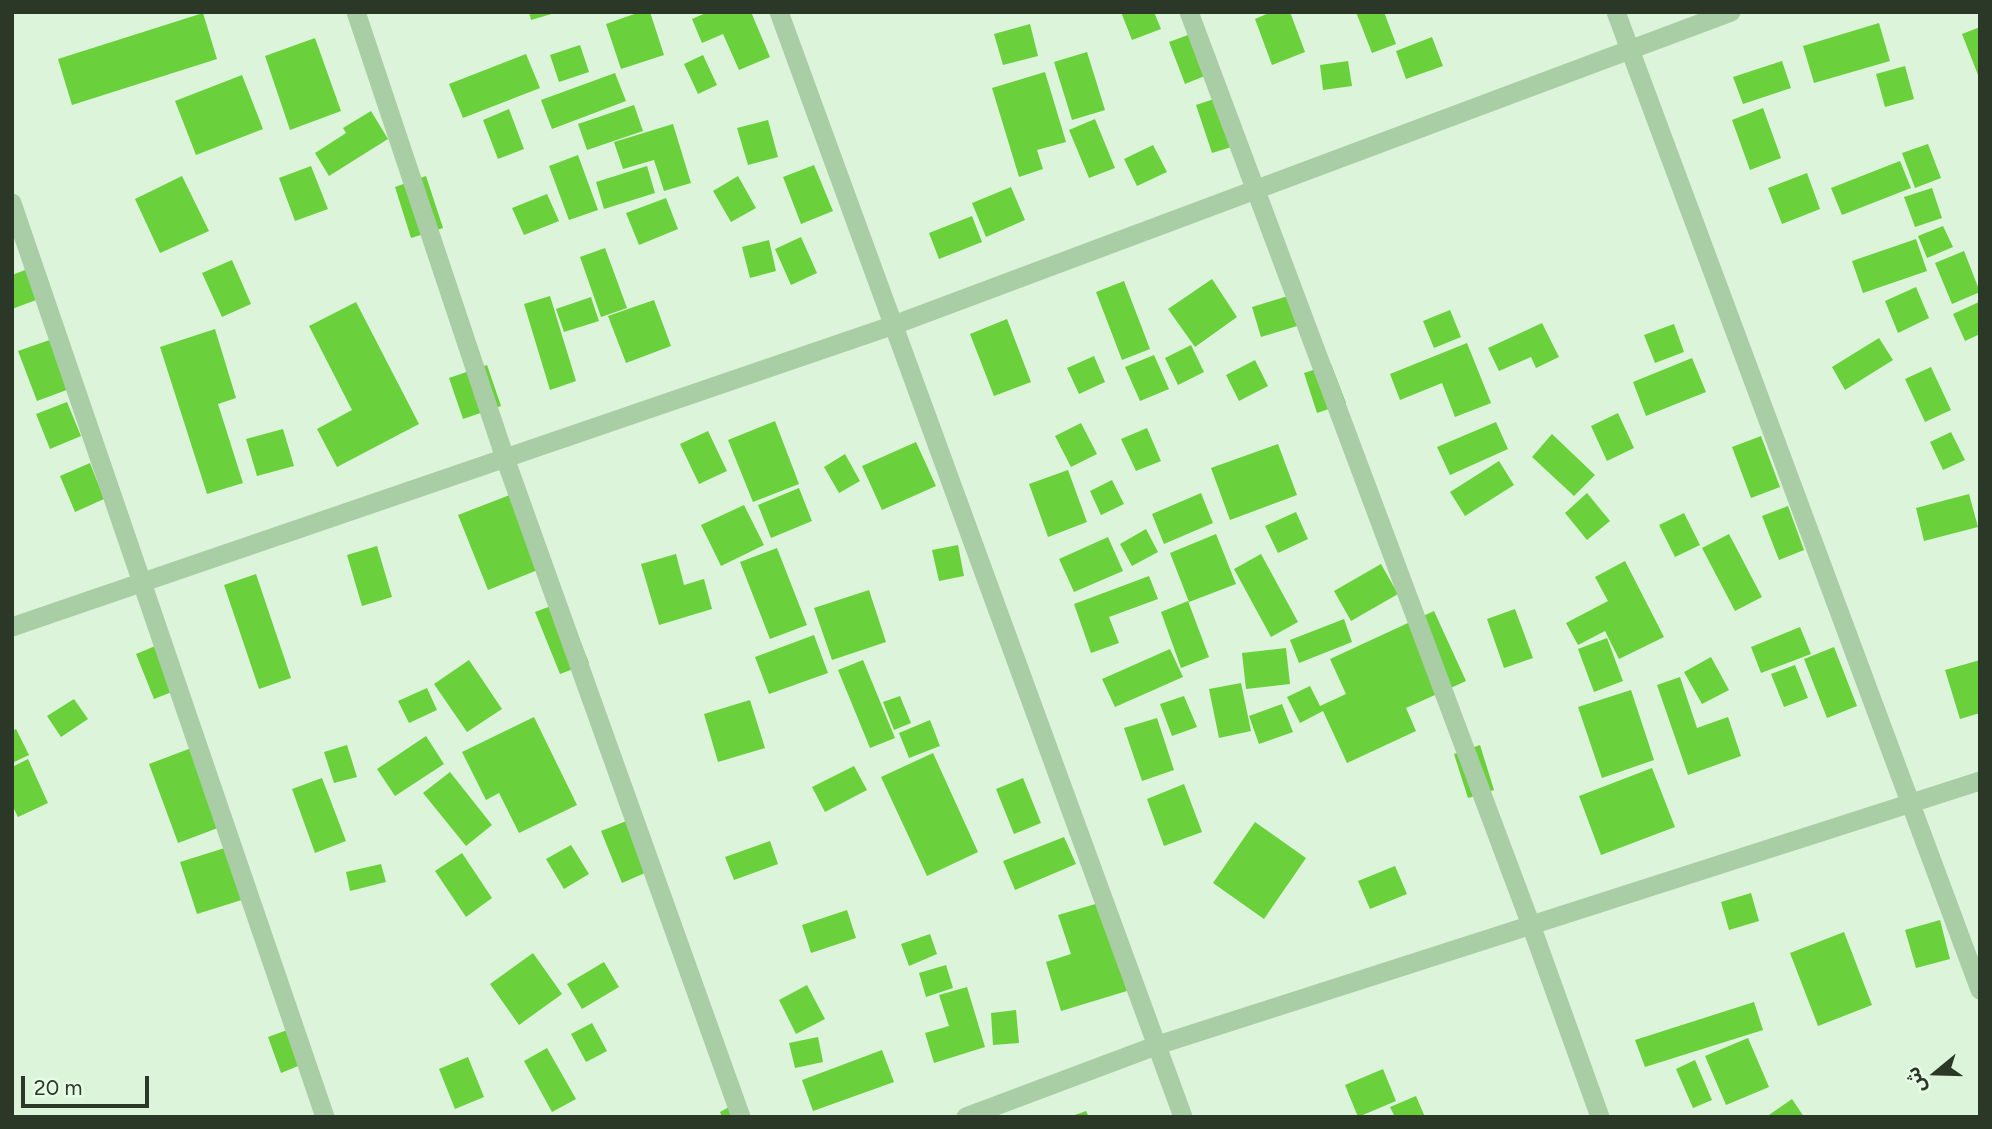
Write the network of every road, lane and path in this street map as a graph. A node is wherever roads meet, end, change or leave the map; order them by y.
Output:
1 (356, 12) edge
2 (779, 12) edge
3 (1189, 12) edge
4 (1616, 12) edge
5 (1731, 12) edge
6 (1630, 48) junction
7 (1254, 190) junction
8 (12, 203) edge
9 (894, 325) junction
10 (505, 458) junction
11 (142, 582) junction
12 (12, 626) edge
13 (1980, 781) edge
14 (1911, 803) junction
15 (1531, 925) junction
16 (1980, 990) edge
17 (1158, 1045) junction
18 (325, 1117) edge
19 (741, 1117) edge
20 (966, 1117) edge
21 (1184, 1117) edge
22 (1600, 1117) edge

1 - 10 street
2 - 9 street
3 - 7 street
4 - 6 street
5 - 6 street
6 - 7 street
6 - 14 street
7 - 9 street
7 - 15 street
8 - 11 street
9 - 10 street
9 - 17 street
10 - 11 street
10 - 19 street
11 - 12 street
11 - 18 street
13 - 14 street
14 - 15 street
14 - 16 street
15 - 17 street
15 - 22 street
17 - 20 street
17 - 21 street

